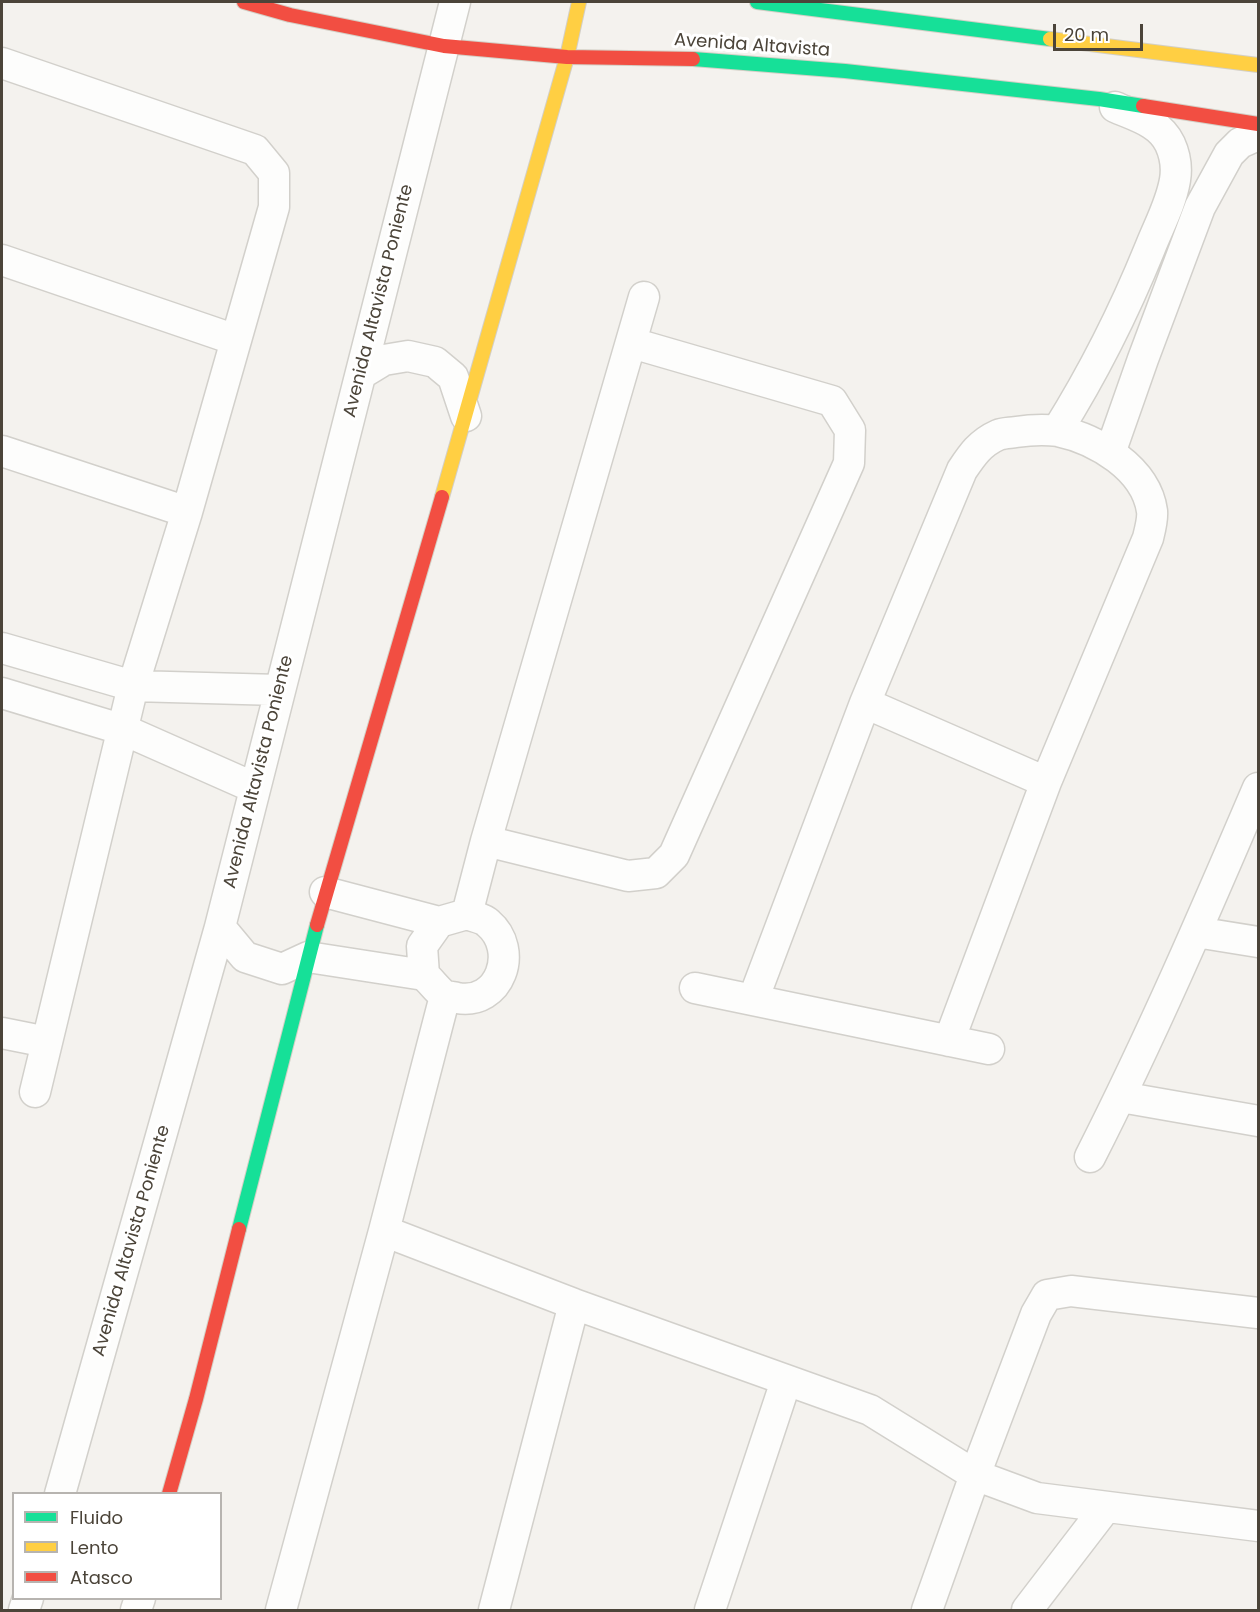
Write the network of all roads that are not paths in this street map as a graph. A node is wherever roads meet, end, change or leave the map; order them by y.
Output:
1 (244, 2) edge
2 (455, 2) edge
3 (579, 2) edge
4 (757, 2) edge
5 (444, 46) junction
6 (567, 57) junction
7 (2, 63) edge
8 (1258, 65) edge
9 (1099, 99) junction
10 (1258, 124) edge
11 (1258, 135) edge
12 (2, 260) edge
13 (1132, 293) junction
14 (644, 297) dead end
15 (1162, 305) junction
16 (236, 340) junction
17 (632, 343) junction
18 (1108, 343) junction
19 (1143, 359) junction
20 (361, 374) junction
21 (466, 416) junction
22 (1057, 431) junction
23 (2, 451) edge
24 (1110, 453) junction
25 (187, 512) junction
26 (2, 648) edge
27 (134, 686) junction
28 (279, 690) junction
29 (2, 693) edge
30 (865, 703) junction
31 (124, 730) junction
32 (1046, 782) junction
33 (255, 788) junction
34 (1258, 788) edge
35 (486, 841) junction
36 (325, 892) junction
37 (453, 918) junction
38 (220, 927) junction
39 (1196, 932) junction
40 (1258, 942) edge
41 (308, 957) junction
42 (424, 975) junction
43 (695, 988) dead end
44 (446, 996) junction
45 (753, 1000) junction
46 (2, 1033) edge
47 (949, 1041) junction
48 (47, 1042) junction
49 (989, 1048) dead end
50 (34, 1092) dead end
51 (1121, 1097) junction
52 (1258, 1121) edge
53 (1090, 1157) dead end
54 (384, 1231) junction
55 (574, 1304) junction
56 (1258, 1313) edge
57 (786, 1381) junction
58 (975, 1476) junction
59 (61, 1492) edge
60 (170, 1492) edge
61 (1106, 1507) junction
62 (1258, 1526) edge
63 (281, 1611) edge
64 (494, 1611) edge
65 (710, 1611) edge
66 (927, 1611) edge
67 (1027, 1611) edge

1 - 5 street, Avenida Altavista
2 - 5 street, Avenida Altavista Poniente
3 - 6 street
4 - 8 street
5 - 6 street, Avenida Altavista
5 - 20 street, Avenida Altavista Poniente
6 - 9 street, Avenida Altavista
6 - 21 street
7 - 16 street
9 - 10 street, Avenida Altavista
9 - 13 street
11 - 15 street
12 - 16 street
13 - 15 street
13 - 18 street
14 - 17 street
15 - 19 street
16 - 25 street
17 - 35 street
17 - 35 street
18 - 19 street
18 - 22 street
19 - 24 street
20 - 21 street
20 - 28 street, Avenida Altavista Poniente
21 - 36 street
22 - 24 street
22 - 30 street
23 - 25 street
24 - 32 street
25 - 27 street
26 - 27 street
27 - 28 street
27 - 31 street
28 - 33 street, Avenida Altavista Poniente
29 - 31 street
30 - 32 street
30 - 45 street
31 - 33 street
31 - 48 street
32 - 47 street
33 - 38 street, Avenida Altavista Poniente
34 - 39 street
35 - 37 street
36 - 37 street
36 - 41 street
37 - 42 street
37 - 44 street
38 - 41 street
38 - 59 street, Avenida Altavista Poniente
39 - 40 street
39 - 51 street
41 - 42 street
41 - 60 street
42 - 44 street
43 - 45 street
44 - 54 street
45 - 47 street
46 - 48 street
47 - 49 street
48 - 50 street
51 - 52 street
51 - 53 street
54 - 55 street
54 - 63 street
55 - 57 street
55 - 64 street
56 - 58 street
57 - 58 street
57 - 65 street
58 - 61 street
58 - 66 street
61 - 62 street
61 - 67 street

